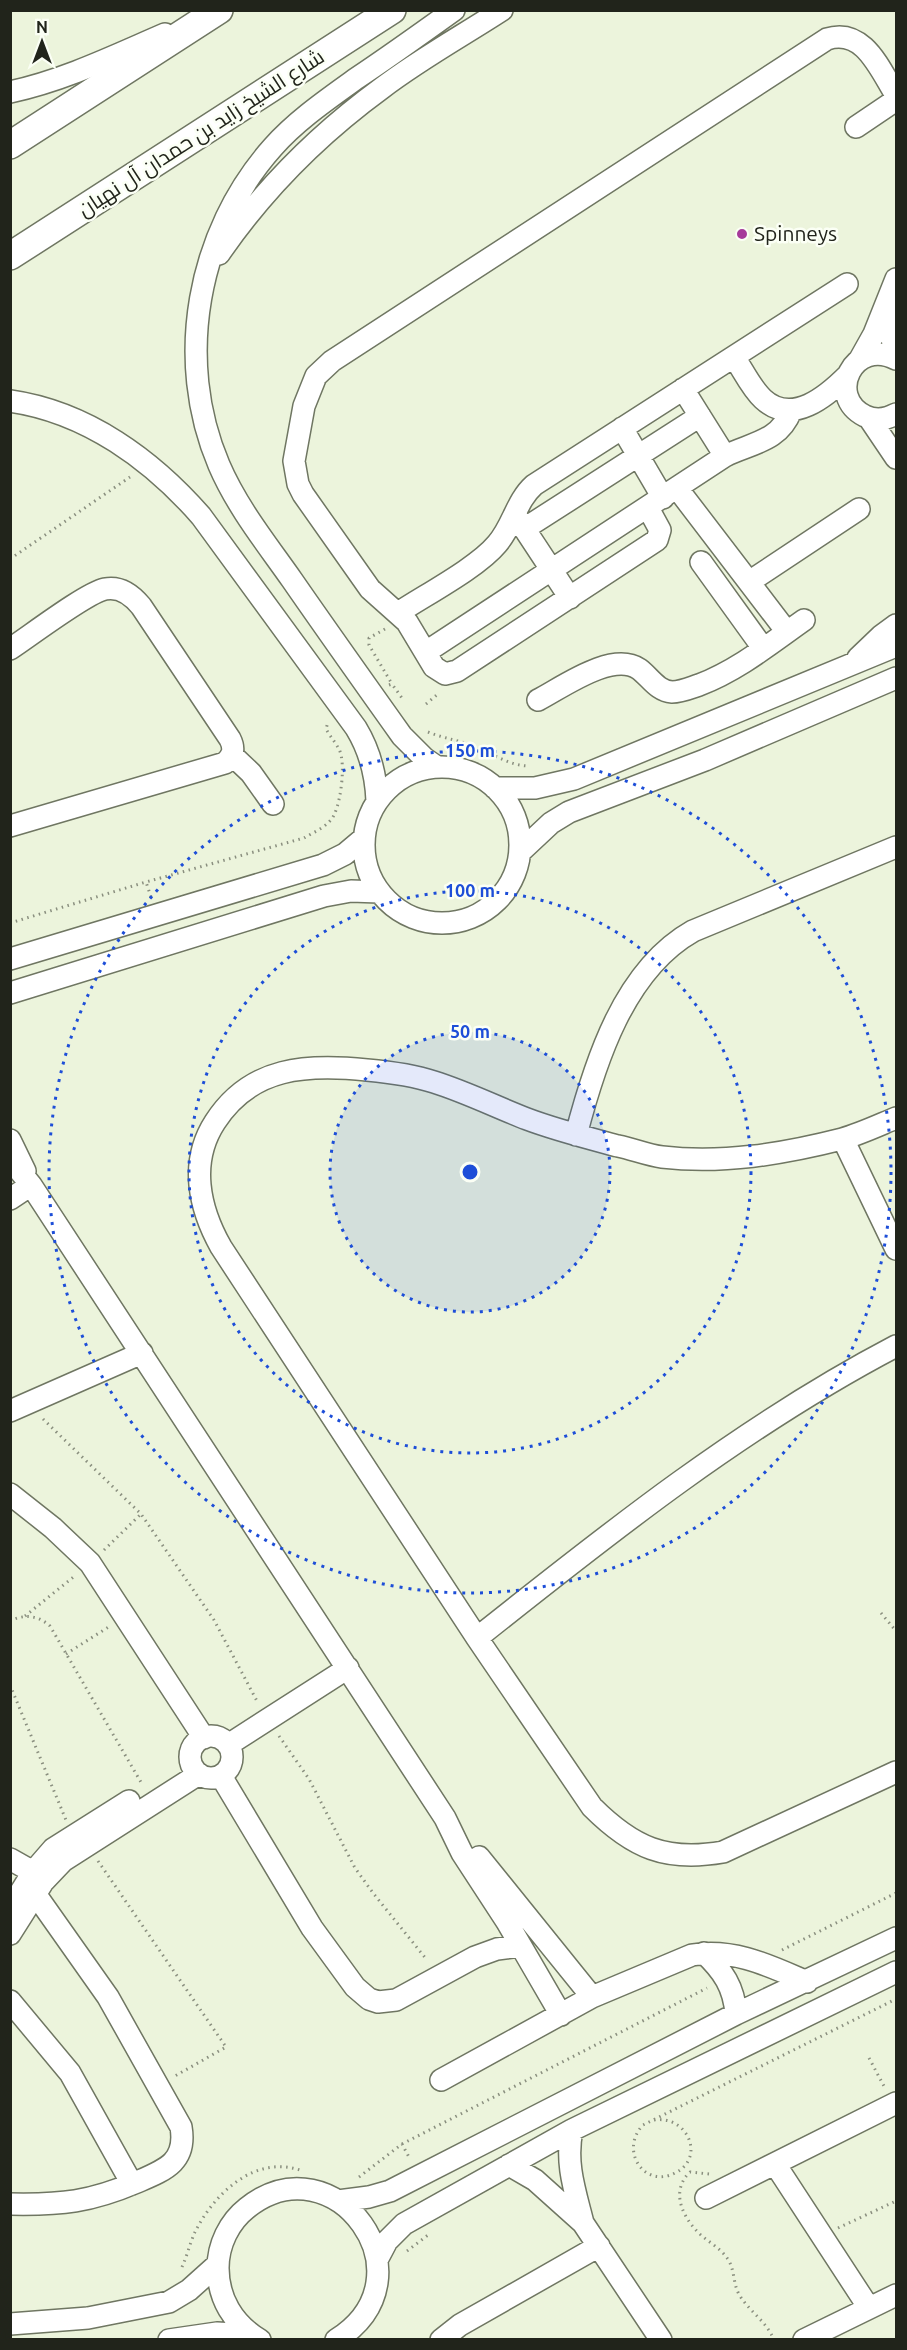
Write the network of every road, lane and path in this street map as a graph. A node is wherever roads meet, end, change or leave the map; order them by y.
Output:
1 (219, 10) edge
2 (392, 10) edge
3 (454, 10) edge
4 (502, 10) edge
5 (10, 92) edge
6 (897, 95) edge
7 (897, 100) edge
8 (856, 127) dead end
9 (10, 145) edge
10 (10, 256) edge
11 (205, 274) junction
12 (847, 284) dead end
13 (893, 287) edge
14 (734, 357) junction
15 (897, 358) edge
16 (854, 367) junction
17 (683, 389) junction
18 (10, 401) edge
19 (811, 404) junction
20 (791, 411) junction
21 (863, 414) junction
22 (897, 414) edge
23 (700, 416) junction
24 (622, 428) junction
25 (638, 456) junction
26 (725, 456) junction
27 (897, 458) edge
28 (150, 464) junction
29 (663, 498) junction
30 (859, 509) dead end
31 (519, 521) junction
32 (10, 559) edge
33 (701, 562) dead end
34 (552, 570) junction
35 (749, 582) junction
36 (570, 598) junction
37 (396, 612) junction
38 (897, 626) edge
39 (897, 646) edge
40 (763, 648) junction
41 (10, 649) edge
42 (426, 652) junction
43 (853, 665) junction
44 (897, 678) edge
45 (392, 684) junction
46 (371, 693) junction
47 (403, 700) dead end
48 (538, 700) dead end
49 (344, 711) junction
50 (426, 731) dead end
51 (232, 755) junction
52 (437, 767) junction
53 (534, 767) dead end
54 (495, 788) junction
55 (377, 801) junction
56 (273, 804) dead end
57 (10, 826) edge
58 (364, 838) junction
59 (897, 847) edge
60 (520, 852) junction
61 (146, 882) junction
62 (379, 892) junction
63 (157, 915) junction
64 (10, 923) edge
65 (10, 959) edge
66 (10, 993) edge
67 (897, 1118) edge
68 (576, 1135) junction
69 (843, 1139) junction
70 (10, 1140) edge
71 (10, 1159) edge
72 (31, 1185) junction
73 (10, 1199) edge
74 (897, 1249) edge
75 (897, 1346) edge
76 (142, 1353) junction
77 (19, 1408) edge
78 (10, 1494) edge
79 (881, 1613) dead end
80 (124, 1616) junction
81 (10, 1621) edge
82 (897, 1631) edge
83 (477, 1638) junction
84 (66, 1654) junction
85 (348, 1668) junction
86 (10, 1685) edge
87 (268, 1719) junction
88 (204, 1738) junction
89 (228, 1745) junction
90 (195, 1768) junction
91 (897, 1772) edge
92 (221, 1776) junction
93 (145, 1791) junction
94 (445, 1818) junction
95 (79, 1840) junction
96 (10, 1859) edge
97 (33, 1872) junction
98 (897, 1893) edge
99 (36, 1895) junction
100 (10, 1909) edge
101 (10, 1934) edge
102 (897, 1938) edge
103 (520, 1946) junction
104 (704, 1953) junction
105 (759, 1961) junction
106 (897, 1972) edge
107 (440, 1975) junction
108 (727, 1978) junction
109 (807, 1982) junction
110 (592, 1997) junction
111 (897, 1999) edge
112 (10, 2001) edge
113 (736, 2014) junction
114 (561, 2015) junction
115 (869, 2058) dead end
116 (441, 2080) dead end
117 (158, 2085) junction
118 (895, 2103) edge
119 (654, 2120) junction
120 (572, 2130) junction
121 (402, 2144) dead end
122 (775, 2163) junction
123 (509, 2165) junction
124 (719, 2174) dead end
125 (132, 2184) junction
126 (706, 2198) dead end
127 (338, 2200) junction
128 (897, 2201) edge
129 (10, 2204) edge
130 (434, 2206) junction
131 (583, 2223) junction
132 (822, 2235) junction
133 (599, 2246) junction
134 (407, 2251) dead end
135 (378, 2260) junction
136 (218, 2264) junction
137 (897, 2295) edge
138 (869, 2308) junction
139 (10, 2324) edge
140 (460, 2325) junction
141 (256, 2337) edge
142 (169, 2340) edge
143 (336, 2340) edge
144 (426, 2340) edge
145 (441, 2340) edge
146 (661, 2340) edge
147 (774, 2340) edge
148 (804, 2340) edge

1 - 5 street
1 - 9 main road
2 - 10 main road, شارع الشيخ زايد بن حمدان آل نهيان
3 - 11 street
4 - 11 street
6 - 37 street
7 - 8 street
11 - 46 street
12 - 14 street
13 - 15 street
13 - 16 street
14 - 17 street
14 - 20 street
15 - 16 street
16 - 19 street
16 - 21 street
17 - 23 street
17 - 24 street
18 - 28 street
19 - 20 street
19 - 21 street
20 - 26 street
21 - 22 street
21 - 27 street
23 - 25 street
23 - 26 street
24 - 25 street
24 - 31 street
25 - 29 street
25 - 31 street
26 - 29 street
28 - 32 path
28 - 49 street
29 - 34 street
29 - 35 street
29 - 36 street
30 - 35 street
31 - 34 street
31 - 37 street
33 - 40 street
34 - 36 street
34 - 42 street
35 - 40 street
36 - 42 street
37 - 42 street
37 - 45 path
38 - 43 street
39 - 43 street
40 - 48 street
41 - 51 street
43 - 54 street
44 - 60 street
45 - 46 path
45 - 47 path
46 - 52 street
49 - 55 street
49 - 61 path
50 - 53 path
51 - 56 street
51 - 57 street
52 - 54 street
52 - 55 street
54 - 60 street
55 - 58 street
58 - 62 street
58 - 63 street
59 - 68 street
60 - 62 street
61 - 63 path
61 - 64 path
62 - 66 street
63 - 65 street
67 - 69 street
68 - 69 street
68 - 83 street
69 - 74 street
70 - 72 street
71 - 72 street
72 - 73 street
72 - 76 street
75 - 83 street
76 - 77 street
76 - 85 street
77 - 87 path
78 - 80 street
79 - 82 path
80 - 84 path
80 - 88 street
81 - 84 path
83 - 91 street
84 - 93 path
85 - 87 street
85 - 94 street
86 - 95 path
87 - 89 street
87 - 107 path
88 - 89 street
88 - 90 street
89 - 92 street
90 - 92 street
90 - 93 street
90 - 95 street
92 - 107 street
93 - 95 street
94 - 103 street
94 - 110 street
95 - 97 street
95 - 99 street
95 - 117 path
96 - 97 street
97 - 100 street
98 - 105 path
99 - 101 street
99 - 117 street
102 - 109 street
103 - 107 street
103 - 114 street
104 - 105 street
104 - 108 street
104 - 110 street
105 - 109 street
106 - 120 street
108 - 113 street
108 - 121 path
109 - 113 street
110 - 114 street
111 - 119 path
112 - 125 street
113 - 127 street
114 - 116 street
115 - 118 path
117 - 125 street
118 - 122 street
119 - 119 path
120 - 123 street
120 - 131 street
122 - 126 street
122 - 132 street
123 - 130 street
123 - 131 street
124 - 147 path
125 - 129 street
127 - 135 street
127 - 136 street
128 - 132 path
130 - 134 path
130 - 135 street
131 - 133 street
132 - 138 street
133 - 140 street
133 - 146 street
135 - 143 street
136 - 139 street
136 - 141 street
137 - 138 street
138 - 148 street
140 - 144 street
140 - 145 street
141 - 142 street

